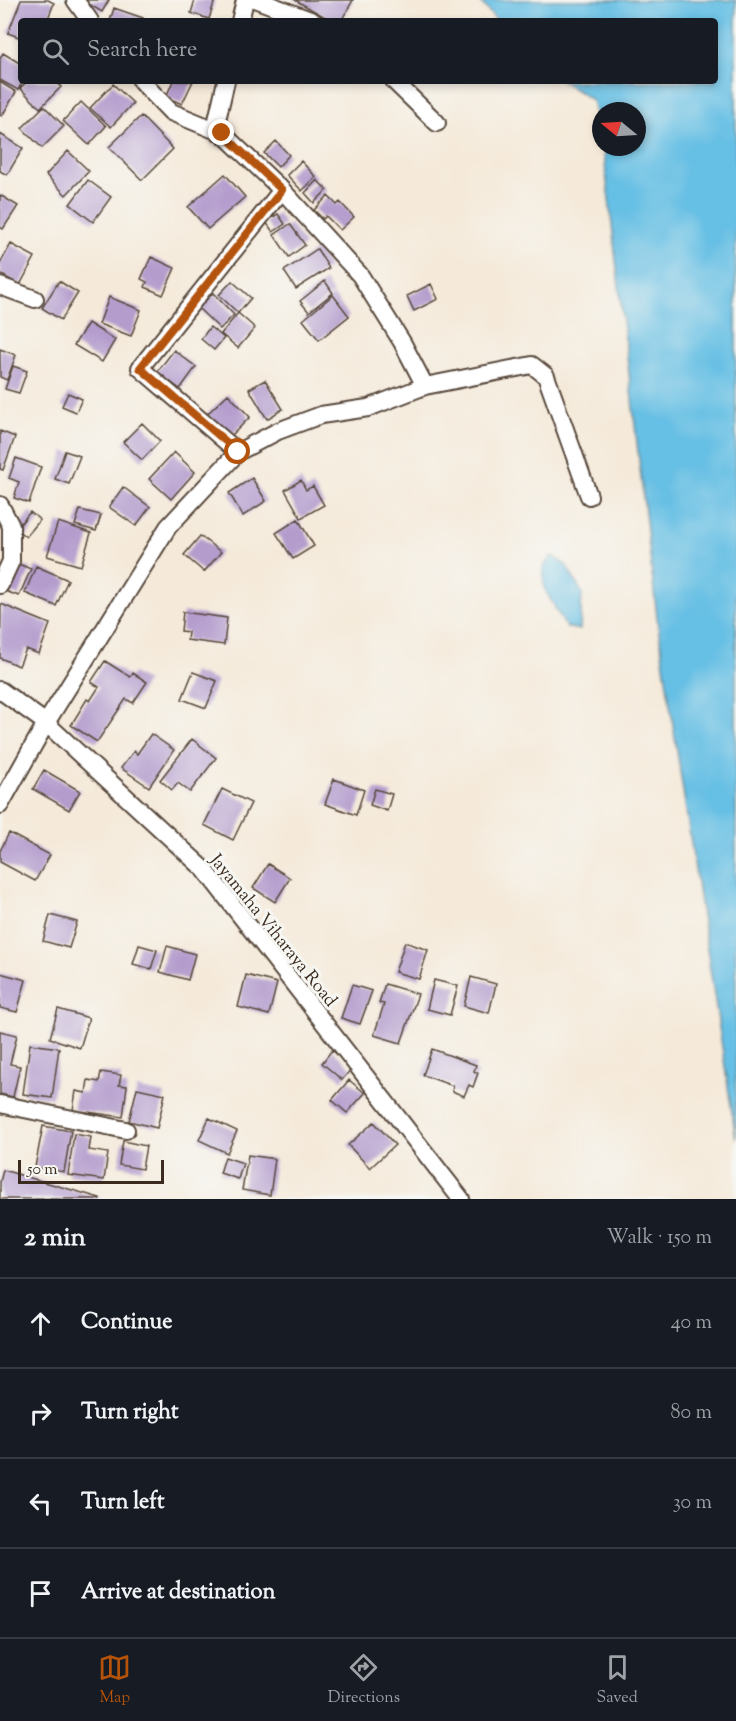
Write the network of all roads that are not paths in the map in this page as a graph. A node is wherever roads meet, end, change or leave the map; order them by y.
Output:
1 (75, 0) edge
2 (245, 0) edge
3 (257, 0) edge
4 (88, 18) edge
5 (241, 18) edge
6 (305, 18) edge
7 (144, 84) edge
8 (225, 84) edge
9 (397, 84) edge
10 (438, 123) dead end
11 (222, 133) junction
12 (282, 190) junction
13 (0, 286) edge
14 (35, 298) dead end
15 (425, 386) junction
16 (238, 452) junction
17 (589, 496) dead end
18 (0, 505) edge
19 (0, 585) edge
20 (0, 690) edge
21 (46, 723) junction
22 (0, 805) edge
23 (0, 1104) edge
24 (126, 1130) dead end
25 (461, 1199) edge

1 - 4 street
2 - 5 street
3 - 6 street
7 - 11 street
8 - 11 street
9 - 10 street
11 - 12 street
12 - 15 street
12 - 16 street
13 - 14 street
15 - 16 street
15 - 17 street
16 - 21 street
18 - 19 street
20 - 21 street, Jayamaha Viharaya Road
21 - 22 street
21 - 25 street, Jayamaha Viharaya Road
23 - 24 street

